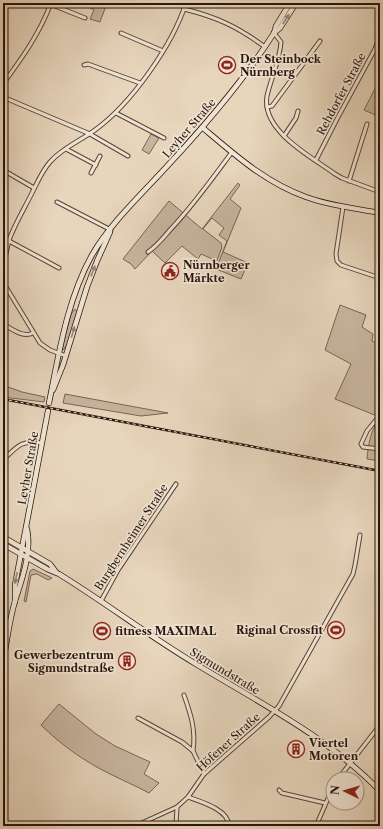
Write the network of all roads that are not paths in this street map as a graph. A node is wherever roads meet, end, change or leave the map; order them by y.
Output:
1 (181, 3) edge
2 (290, 3) edge
3 (296, 3) edge
4 (50, 4) edge
5 (185, 4) edge
6 (184, 9) junction
7 (85, 18) dead end
8 (121, 33) dead end
9 (274, 33) junction
10 (380, 36) edge
11 (320, 41) dead end
12 (265, 47) junction
13 (163, 52) junction
14 (84, 65) dead end
15 (5, 78) edge
16 (140, 83) junction
17 (3, 84) edge
18 (3, 97) edge
19 (267, 107) junction
20 (298, 111) dead end
21 (116, 113) junction
22 (367, 124) dead end
23 (203, 128) junction
24 (90, 134) junction
25 (284, 136) junction
26 (164, 138) dead end
27 (66, 149) junction
28 (232, 152) junction
29 (100, 156) dead end
30 (128, 156) dead end
31 (316, 160) junction
32 (96, 165) junction
33 (3, 170) edge
34 (91, 173) dead end
35 (349, 181) junction
36 (34, 188) junction
37 (380, 192) edge
38 (57, 202) dead end
39 (343, 207) junction
40 (380, 213) edge
41 (111, 230) junction
42 (9, 241) junction
43 (148, 252) dead end
44 (3, 267) edge
45 (59, 268) dead end
46 (380, 278) edge
47 (3, 282) edge
48 (3, 324) edge
49 (33, 333) junction
50 (59, 354) junction
51 (66, 356) junction
52 (50, 397) junction
53 (49, 403) dead end
54 (48, 411) dead end
55 (380, 415) edge
56 (42, 443) junction
57 (380, 449) edge
58 (3, 460) edge
59 (176, 484) dead end
60 (27, 528) junction
61 (360, 535) dead end
62 (3, 537) edge
63 (3, 544) edge
64 (22, 547) junction
65 (27, 550) junction
66 (21, 554) junction
67 (26, 557) junction
68 (56, 572) junction
69 (100, 601) junction
70 (15, 602) junction
71 (3, 662) edge
72 (184, 695) dead end
73 (275, 711) junction
74 (138, 718) dead end
75 (380, 725) edge
76 (193, 751) junction
77 (350, 763) junction
78 (344, 771) edge
79 (204, 774) junction
80 (279, 790) dead end
81 (380, 791) edge
82 (188, 797) junction
83 (325, 803) joint
84 (177, 807) junction
85 (135, 826) edge
86 (176, 826) edge
87 (229, 826) edge
88 (316, 826) edge

1 - 5 street
2 - 9 main road, Leyher Straße
9 -> 3 main road, Leyher Straße
4 - 7 street
4 - 15 street
5 - 6 street
6 - 12 street
6 - 13 street
8 - 13 street
9 - 12 main road, Leyher Straße
9 - 19 street
10 - 31 street, Rehdorfer Straße
11 - 19 street
12 - 23 main road, Leyher Straße
13 - 16 street
14 - 16 street
15 - 17 street
16 - 21 street
18 - 24 street
19 - 25 street
20 - 25 street
21 - 24 street
21 - 26 street
22 - 35 street
23 - 28 main road
23 - 41 main road, Leyher Straße
24 - 27 street
24 - 30 street
25 - 31 street
27 - 32 street
27 - 36 street
28 - 39 main road
28 - 43 street
29 - 32 street
31 - 35 street
32 - 34 street
33 - 36 street
35 - 37 street
36 - 42 street
38 - 41 street
39 - 40 main road
39 - 46 street
41 - 50 main road, Leyher Straße
51 -> 41 main road, Leyher Straße
42 - 44 street
42 - 45 street
47 - 49 street
48 - 49 street
49 - 50 street
50 - 51 street
50 - 52 main road, Leyher Straße
51 - 52 main road, Leyher Straße
52 - 53 main road, Leyher Straße
54 - 56 main road, Leyher Straße
55 - 57 street
56 - 58 street
56 - 60 main road, Leyher Straße
59 - 69 street, Burgbernheimer Straße
60 - 64 main road, Leyher Straße
60 - 65 main road, Leyher Straße
61 - 73 street, Höfener Straße
62 - 64 main road, Sigmundstraße
63 - 66 main road, Sigmundstraße
64 - 65 main road, Sigmundstraße
64 - 66 main road, Leyher Straße
65 - 67 main road, Leyher Straße
65 - 68 main road, Sigmundstraße
66 - 67 main road, Sigmundstraße
66 -> 70 main road, Leyher Straße
67 - 68 main road, Sigmundstraße
67 - 70 main road, Leyher Straße
68 - 69 main road, Sigmundstraße
69 - 73 main road, Sigmundstraße
70 - 71 main road, Leyher Straße
72 - 76 street
73 - 77 main road, Sigmundstraße
73 - 79 street, Höfener Straße
74 - 76 street
75 - 77 street
76 - 79 street
77 - 78 street
77 - 81 main road, Sigmundstraße
79 - 82 street, Höfener Straße
80 - 83 street
82 - 84 street, Höfener Straße
82 - 87 street
83 - 88 street
84 - 85 street, Höfener Straße
84 - 86 street

